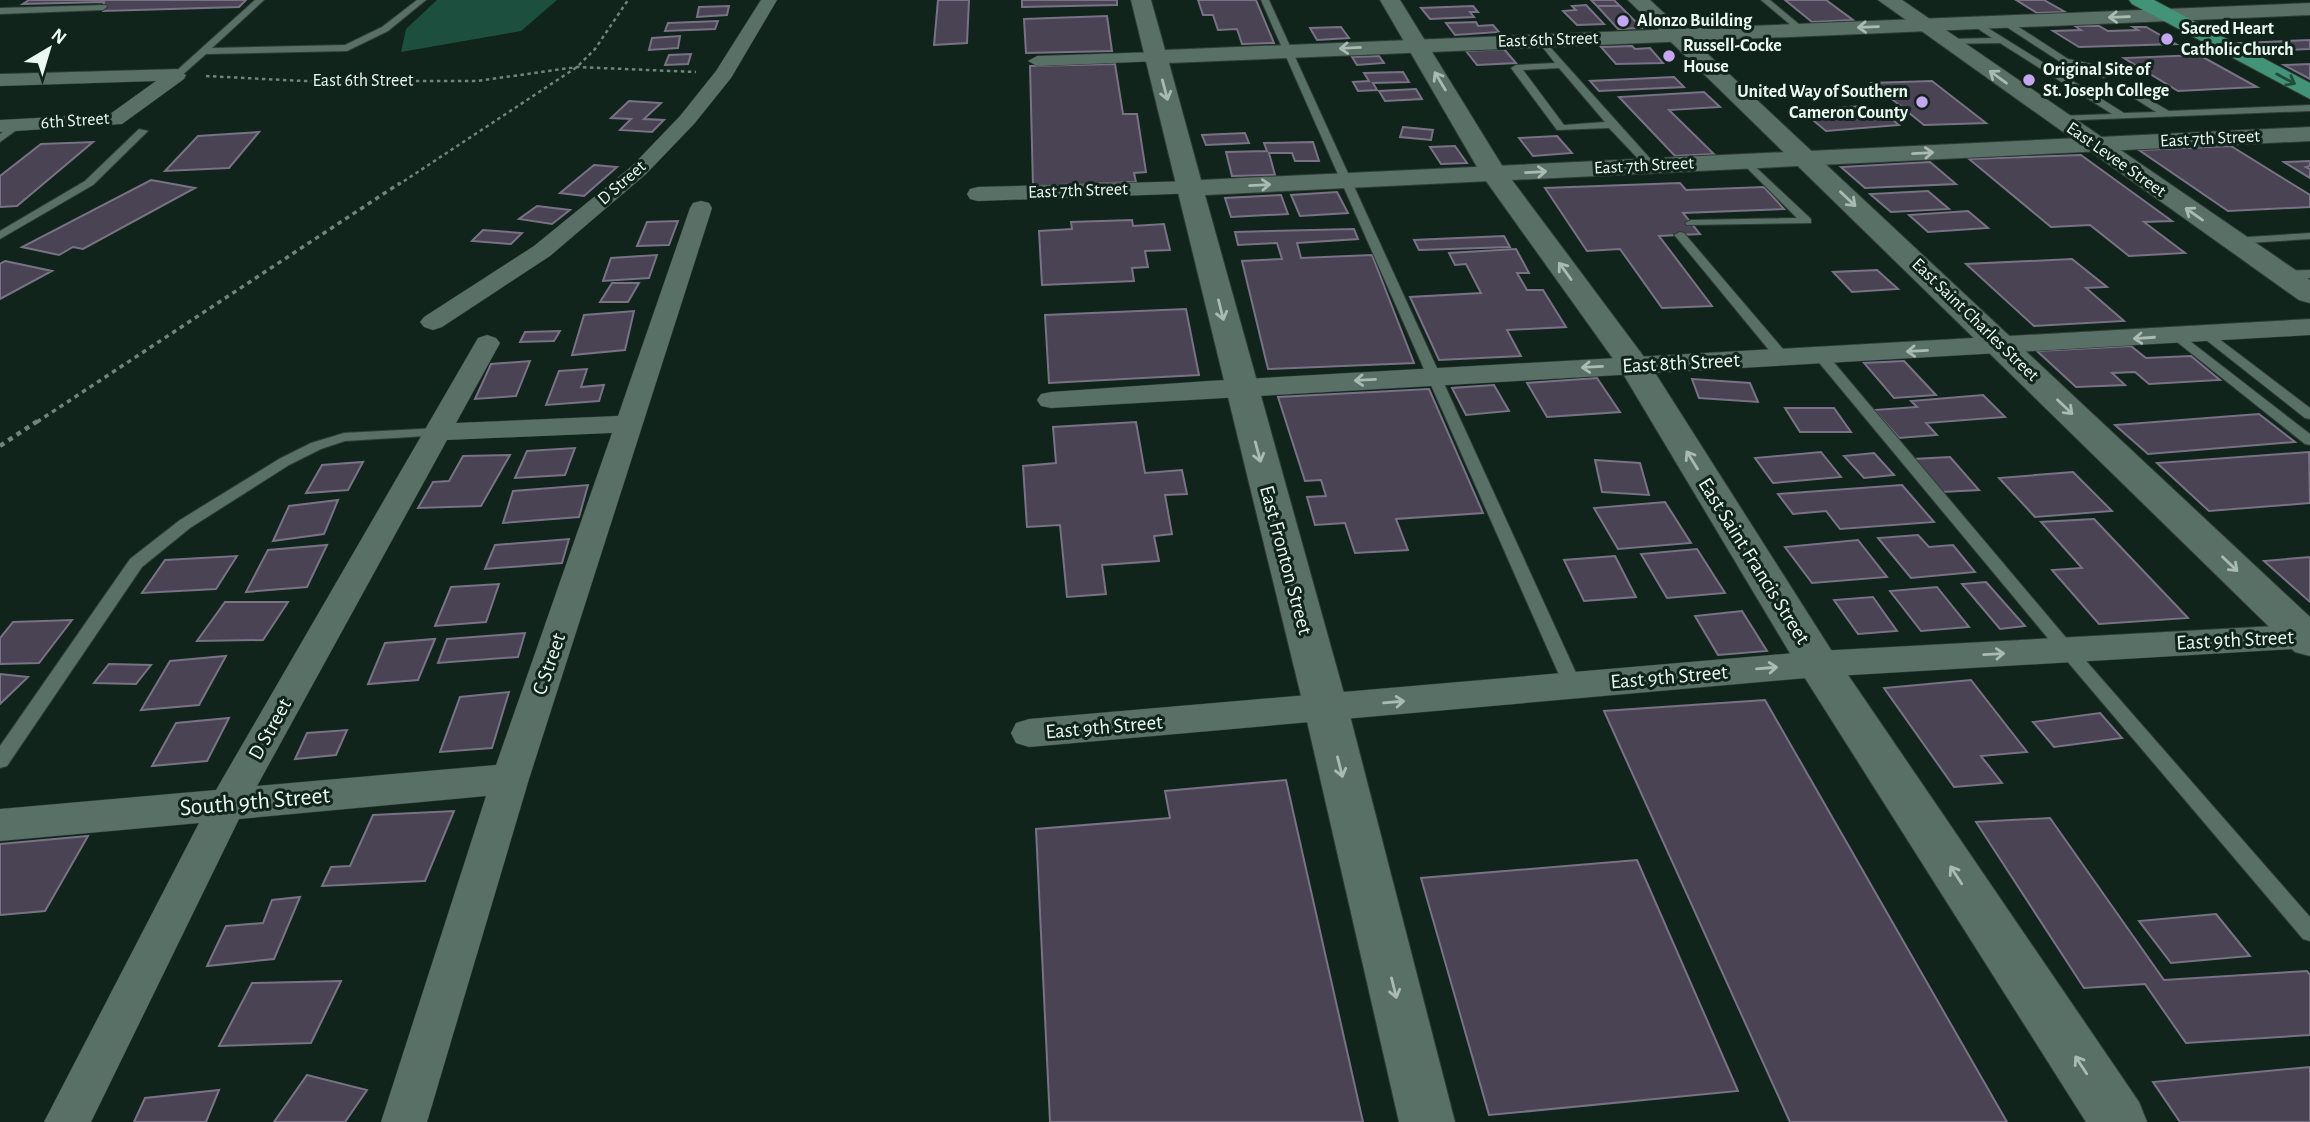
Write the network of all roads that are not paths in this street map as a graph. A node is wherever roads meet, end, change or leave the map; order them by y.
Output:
1 (260, 0) edge
2 (422, 0) edge
3 (769, 0) edge
4 (1142, 0) edge
5 (1265, 0) edge
6 (1390, 0) edge
7 (1638, 0) edge
8 (1765, 0) edge
9 (1888, 0) edge
10 (2139, 0) edge
11 (2310, 9) edge
12 (0, 10) edge
13 (2167, 15) junction
14 (103, 18) dead end
15 (1926, 25) junction
16 (1802, 30) junction
17 (2003, 31) junction
18 (1673, 35) junction
19 (2032, 39) junction
20 (1541, 40) junction
21 (1950, 41) junction
22 (1418, 45) junction
23 (202, 51) junction
24 (1289, 51) junction
25 (1156, 57) junction
26 (1037, 61) dead end
27 (2065, 61) junction
28 (1561, 65) junction
29 (177, 75) junction
30 (2105, 76) dead end
31 (0, 80) edge
32 (2129, 91) dead end
33 (2310, 92) edge
34 (2310, 108) edge
35 (2167, 114) junction
36 (2141, 115) junction
37 (2122, 116) junction
38 (2058, 119) junction
39 (1612, 125) junction
40 (8, 126) edge
41 (143, 131) dead end
42 (2310, 134) edge
43 (0, 139) edge
44 (2094, 145) junction
45 (1805, 159) junction
46 (1746, 162) junction
47 (1651, 166) junction
48 (1494, 174) junction
49 (1347, 181) junction
50 (1192, 188) junction
51 (978, 194) dead end
52 (701, 208) dead end
53 (1691, 223) dead end
54 (1680, 235) dead end
55 (0, 236) edge
56 (2310, 236) edge
57 (2232, 241) junction
58 (2310, 274) edge
59 (2282, 275) junction
60 (2310, 295) edge
61 (433, 322) dead end
62 (2310, 327) edge
63 (2206, 333) junction
64 (2178, 335) junction
65 (487, 343) dead end
66 (2003, 347) junction
67 (1821, 356) junction
68 (1783, 358) junction
69 (1634, 365) junction
70 (1434, 376) junction
71 (1240, 386) junction
72 (1051, 400) dead end
73 (2310, 415) edge
74 (631, 424) junction
75 (438, 432) junction
76 (2310, 440) edge
77 (2308, 638) edge
78 (2067, 650) junction
79 (1818, 664) junction
80 (1573, 686) junction
81 (1326, 708) junction
82 (1029, 733) dead end
83 (0, 761) edge
84 (510, 779) junction
85 (227, 805) junction
86 (0, 824) edge
87 (2310, 932) edge
88 (67, 1122) edge
89 (404, 1122) edge
90 (1427, 1122) edge
91 (2119, 1122) edge

1 - 23 lane
2 - 23 lane
3 - 61 street, D Street
4 - 25 main road, East Fronton Street
5 - 24 lane
6 - 22 main road, East Saint Francis Street
7 - 18 main road, East Saint Charles Street
8 - 16 lane
9 - 15 main road, East Levee Street
10 - 13 main road
11 - 13 main road, East 6th Street
12 - 14 lane
13 -> 17 main road, East 6th Street
13 -> 33 main road
15 -> 16 main road, East 6th Street
15 - 17 main road, East 6th Street
15 - 21 main road, East Levee Street
16 - 18 main road, East 6th Street
17 - 19 lane
17 - 19 lane
17 - 21 lane
17 - 37 lane
18 - 20 main road, East 6th Street
18 - 45 main road, East Saint Charles Street
19 - 27 lane
20 - 22 main road, East 6th Street
20 - 28 lane
38 -> 21 main road, East Levee Street
22 -> 24 main road, East 6th Street
48 -> 22 main road, East Saint Francis Street
23 - 29 lane
24 - 25 main road, East 6th Street
24 - 49 lane
25 - 26 street, East 6th Street
25 -> 50 main road, East Fronton Street
27 - 30 lane
27 - 36 lane
28 - 39 lane
28 - 39 lane
29 - 31 street
29 - 40 street, 6th Street
32 - 35 lane
34 - 35 lane
35 - 36 lane
36 - 37 lane
37 - 38 lane
38 - 44 main road, East Levee Street
39 - 47 lane
40 - 43 lane
41 - 55 lane
42 - 44 main road, East 7th Street
45 -> 44 main road, East 7th Street
57 -> 44 main road, East Levee Street
45 - 46 main road, East 7th Street
45 -> 66 main road, East Saint Charles Street
46 - 47 main road, East 7th Street
46 - 53 lane
48 -> 47 main road, East 7th Street
48 - 49 main road, East 7th Street
69 -> 48 main road, East Saint Francis Street
50 -> 49 main road, East 7th Street
49 - 70 lane
50 - 51 street, East 7th Street
50 -> 71 main road, East Fronton Street
52 - 74 street, C Street
54 - 68 lane
56 - 57 lane
57 - 59 main road, East Levee Street
58 - 59 lane
59 - 60 main road, East Levee Street
62 - 63 street, East 8th Street
63 - 64 street, East 8th Street
63 - 73 lane
64 -> 66 street, East 8th Street
64 - 76 lane
65 - 75 street, D Street
66 -> 67 street, East 8th Street
66 -> 77 main road, East Saint Charles Street
67 - 68 street, East 8th Street
67 - 78 lane
68 - 69 street, East 8th Street
69 -> 70 street, East 8th Street
79 -> 69 main road, East Saint Francis Street
70 -> 71 street, East 8th Street
70 - 80 lane
71 - 72 street, East 8th Street
71 -> 81 main road, East Fronton Street
74 - 75 street
74 - 84 street, C Street
75 - 83 lane
75 - 85 street, D Street
77 - 78 street, East 9th Street
79 -> 78 street, East 9th Street
78 - 87 lane
80 -> 79 street, East 9th Street
91 -> 79 main road, East Saint Francis Street
81 -> 80 street, East 9th Street
81 - 82 street, East 9th Street
81 -> 90 main road, East Fronton Street
84 - 85 street, South 9th Street
84 - 89 street, C Street
85 - 86 street, South 9th Street
85 - 88 street, D Street

